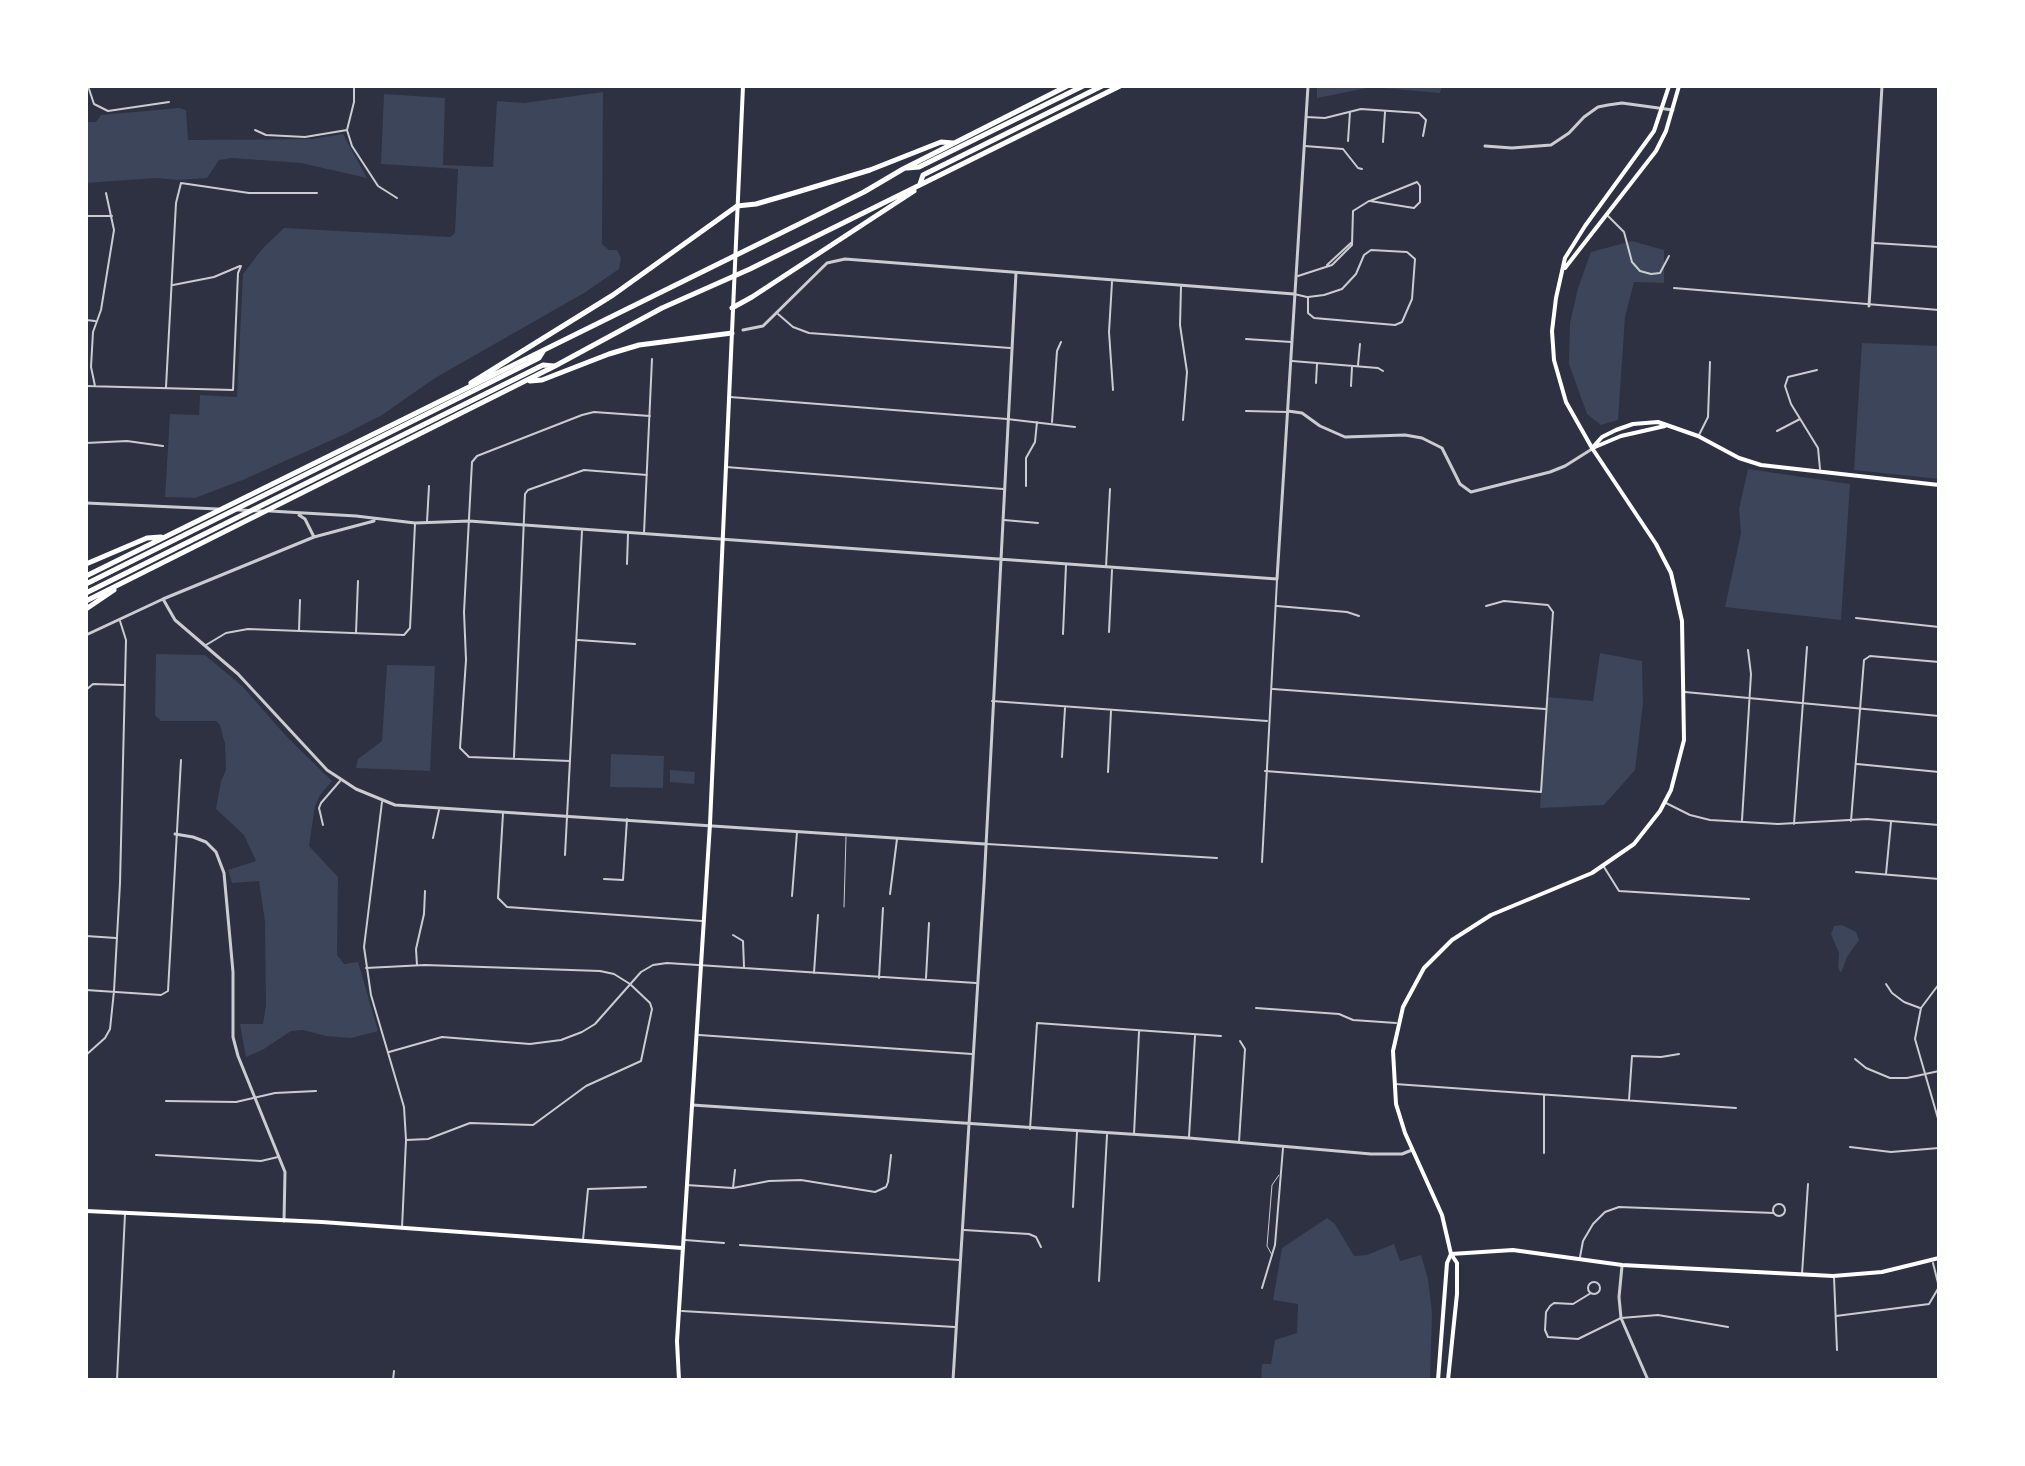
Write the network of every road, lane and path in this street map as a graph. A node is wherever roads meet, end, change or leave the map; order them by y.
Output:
1 (88, 86) edge
2 (354, 86) edge
3 (743, 86) edge
4 (1067, 86) edge
5 (1083, 86) edge
6 (1102, 86) edge
7 (1120, 86) edge
8 (1308, 86) edge
9 (1669, 86) edge
10 (1679, 86) edge
11 (1882, 86) edge
12 (169, 102) dead end
13 (1663, 108) junction
14 (1385, 110) junction
15 (1673, 110) junction
16 (1350, 111) junction
17 (1305, 117) junction
18 (255, 130) dead end
19 (347, 130) junction
20 (1423, 136) dead end
21 (1348, 141) dead end
22 (1383, 142) dead end
23 (954, 143) junction
24 (1303, 145) junction
25 (1485, 146) dead end
26 (903, 169) junction
27 (1362, 169) dead end
28 (935, 177) junction
29 (919, 185) junction
30 (106, 193) dead end
31 (317, 193) dead end
32 (397, 198) dead end
33 (1370, 201) junction
34 (737, 206) junction
35 (86, 216) edge
36 (113, 216) junction
37 (1607, 216) junction
38 (1873, 242) junction
39 (1939, 247) edge
40 (1669, 256) dead end
41 (1564, 270) junction
42 (1016, 273) junction
43 (1295, 277) junction
44 (1112, 281) junction
45 (172, 285) junction
46 (1181, 286) junction
47 (1674, 288) dead end
48 (1294, 294) junction
49 (1308, 297) junction
50 (1869, 306) junction
51 (732, 308) junction
52 (1939, 310) edge
53 (778, 314) junction
54 (86, 320) edge
55 (96, 322) junction
56 (743, 330) joint
57 (732, 333) junction
58 (1246, 339) dead end
59 (1061, 342) dead end
60 (1292, 342) junction
61 (1360, 344) dead end
62 (1011, 348) junction
63 (545, 349) junction
64 (652, 359) dead end
65 (1291, 361) junction
66 (1710, 362) dead end
67 (1317, 363) junction
68 (555, 366) junction
69 (1352, 366) junction
70 (1358, 366) junction
71 (1817, 370) dead end
72 (1383, 371) dead end
73 (525, 381) junction
74 (1316, 383) dead end
75 (86, 386) edge
76 (95, 386) junction
77 (1351, 386) dead end
78 (166, 387) junction
79 (1113, 390) dead end
80 (728, 397) junction
81 (442, 402) junction
82 (1246, 411) dead end
83 (1288, 411) junction
84 (650, 416) junction
85 (1801, 418) junction
86 (1007, 419) junction
87 (1183, 420) dead end
88 (1037, 421) junction
89 (1052, 423) junction
90 (1075, 427) dead end
91 (1777, 431) dead end
92 (1698, 436) junction
93 (86, 443) edge
94 (163, 446) dead end
95 (1592, 448) junction
96 (725, 467) junction
97 (1820, 471) junction
98 (647, 475) junction
99 (1939, 485) edge
100 (429, 486) dead end
101 (1026, 486) dead end
102 (1004, 489) junction
103 (1110, 489) dead end
104 (86, 503) edge
105 (297, 514) junction
106 (1002, 519) junction
107 (378, 520) junction
108 (469, 521) junction
109 (415, 523) junction
110 (427, 523) junction
111 (1038, 523) dead end
112 (524, 525) junction
113 (582, 531) junction
114 (628, 533) junction
115 (644, 534) junction
116 (166, 536) junction
117 (314, 537) junction
118 (722, 540) junction
119 (1000, 558) junction
120 (86, 564) edge
121 (627, 564) dead end
122 (1066, 565) junction
123 (1106, 568) junction
124 (1112, 568) junction
125 (86, 576) edge
126 (131, 579) junction
127 (1277, 579) junction
128 (358, 581) dead end
129 (86, 584) edge
130 (86, 593) edge
131 (163, 599) junction
132 (300, 600) dead end
133 (86, 601) edge
134 (1275, 606) junction
135 (1486, 606) dead end
136 (86, 609) edge
137 (1359, 616) dead end
138 (1856, 618) dead end
139 (120, 619) junction
140 (1939, 627) edge
141 (299, 631) junction
142 (1109, 632) dead end
143 (356, 634) junction
144 (1063, 634) dead end
145 (86, 635) edge
146 (577, 640) junction
147 (635, 644) dead end
148 (206, 645) junction
149 (1807, 647) dead end
150 (1748, 650) dead end
151 (1939, 662) edge
152 (125, 685) junction
153 (1270, 689) junction
154 (86, 690) edge
155 (1684, 691) junction
156 (1750, 699) junction
157 (992, 701) junction
158 (1803, 702) junction
159 (1065, 706) junction
160 (1547, 709) junction
161 (1860, 709) junction
162 (1111, 710) junction
163 (1939, 716) edge
164 (1268, 721) junction
165 (1062, 757) dead end
166 (514, 758) junction
167 (181, 760) dead end
168 (570, 761) junction
169 (1856, 764) junction
170 (1265, 771) junction
171 (1108, 772) dead end
172 (1939, 772) edge
173 (341, 780) junction
174 (382, 800) junction
175 (1665, 803) junction
176 (439, 809) junction
177 (503, 812) junction
178 (568, 816) junction
179 (627, 819) junction
180 (1851, 821) junction
181 (1891, 821) junction
182 (1741, 822) junction
183 (710, 824) junction
184 (1794, 824) junction
185 (323, 825) dead end
186 (1939, 825) edge
187 (797, 831) junction
188 (175, 834) junction
189 (847, 834) junction
190 (897, 837) junction
191 (433, 838) dead end
192 (985, 844) junction
193 (565, 855) dead end
194 (1217, 858) dead end
195 (1262, 862) dead end
196 (1604, 866) junction
197 (1856, 872) dead end
198 (1886, 874) junction
199 (604, 879) dead end
200 (1939, 879) edge
201 (425, 891) dead end
202 (890, 894) dead end
203 (792, 896) dead end
204 (1749, 899) dead end
205 (844, 907) dead end
206 (883, 908) dead end
207 (818, 915) dead end
208 (704, 921) junction
209 (929, 923) dead end
210 (733, 935) dead end
211 (86, 936) edge
212 (117, 938) junction
213 (701, 965) junction
214 (417, 966) junction
215 (366, 968) junction
216 (744, 968) junction
217 (814, 973) junction
218 (879, 978) junction
219 (926, 980) junction
220 (978, 983) junction
221 (630, 984) junction
222 (1886, 984) dead end
223 (1939, 984) edge
224 (86, 990) edge
225 (114, 991) junction
226 (1256, 1008) dead end
227 (1921, 1008) junction
228 (1398, 1023) junction
229 (1139, 1031) junction
230 (696, 1034) junction
231 (1195, 1035) junction
232 (1221, 1036) dead end
233 (1240, 1041) dead end
234 (389, 1052) junction
235 (973, 1054) junction
236 (1679, 1054) dead end
237 (86, 1055) edge
238 (1855, 1059) dead end
239 (1939, 1071) edge
240 (1924, 1075) junction
241 (1393, 1084) junction
242 (316, 1091) dead end
243 (1544, 1095) junction
244 (256, 1097) junction
245 (166, 1101) dead end
246 (1628, 1101) junction
247 (692, 1105) junction
248 (1736, 1108) dead end
249 (1939, 1122) edge
250 (970, 1123) junction
251 (1030, 1129) junction
252 (1077, 1132) junction
253 (1107, 1135) junction
254 (1134, 1135) junction
255 (1189, 1138) junction
256 (406, 1140) junction
257 (1239, 1143) junction
258 (1283, 1147) junction
259 (1850, 1147) dead end
260 (1939, 1148) edge
261 (1412, 1150) junction
262 (1544, 1153) dead end
263 (156, 1155) dead end
264 (891, 1155) dead end
265 (280, 1156) junction
266 (735, 1170) dead end
267 (1280, 1173) junction
268 (1808, 1184) dead end
269 (686, 1185) junction
270 (646, 1187) dead end
271 (733, 1188) junction
272 (1073, 1207) dead end
273 (86, 1211) edge
274 (1774, 1213) dead end
275 (125, 1214) junction
276 (284, 1221) junction
277 (402, 1229) junction
278 (962, 1230) junction
279 (683, 1240) junction
280 (583, 1241) junction
281 (724, 1243) dead end
282 (740, 1245) dead end
283 (1041, 1247) dead end
284 (682, 1248) junction
285 (1451, 1254) junction
286 (1272, 1255) junction
287 (1939, 1258) edge
288 (1580, 1259) junction
289 (961, 1260) junction
290 (1932, 1260) junction
291 (1622, 1265) junction
292 (1802, 1275) junction
293 (1833, 1276) junction
294 (1099, 1281) dead end
295 (1262, 1288) dead end
296 (1591, 1293) dead end
297 (679, 1311) junction
298 (1836, 1316) junction
299 (1621, 1318) junction
300 (1728, 1327) dead end
301 (956, 1328) junction
302 (1837, 1350) dead end
303 (394, 1371) dead end
304 (117, 1380) edge
305 (393, 1380) edge
306 (679, 1380) edge
307 (953, 1380) edge
308 (1438, 1380) edge
309 (1448, 1380) edge
310 (1648, 1380) edge

1 - 12 street
2 - 19 street
3 - 34 main road
4 - 23 highway
5 - 26 highway
6 - 29 highway
7 - 28 highway
8 - 17 street
9 - 13 main road
10 - 15 main road
11 - 38 street
13 - 15 street
13 - 25 street
13 - 41 main road
14 - 16 street
14 - 20 street
14 - 22 street
15 - 37 main road
16 - 17 street
16 - 21 street
17 - 24 street
18 - 19 street
19 - 32 street
23 - 26 highway
23 - 34 highway
24 - 27 street
24 - 43 street
26 - 63 highway
28 - 29 highway
28 - 51 highway
29 - 68 highway
30 - 36 street
31 - 45 street
33 - 33 street
33 - 43 street
34 - 51 main road
34 - 81 highway
35 - 36 street
36 - 55 street
37 - 40 street
37 - 41 main road
38 - 39 street
38 - 50 street
41 - 95 main road
42 - 44 street
42 - 53 street
42 - 62 street
43 - 48 street
44 - 46 street
44 - 79 street
45 - 78 street
45 - 78 street
46 - 48 street
46 - 87 street
47 - 50 street
48 - 49 street
48 - 60 street
49 - 49 street
50 - 52 street
51 - 57 main road
53 - 56 street
53 - 62 street
54 - 55 street
55 - 76 street
56 - 57 street
57 - 73 highway
57 - 80 main road
58 - 60 street
59 - 89 street
60 - 65 street
61 - 70 street
62 - 86 street
63 - 81 highway
63 - 129 highway
64 - 84 street
65 - 67 street
65 - 83 street
66 - 92 street
67 - 69 street
67 - 74 street
68 - 73 highway
68 - 130 highway
69 - 70 street
69 - 77 street
70 - 72 street
71 - 85 street
73 - 126 highway
75 - 76 street
76 - 78 street
80 - 86 street
80 - 96 main road
81 - 116 highway
82 - 83 street
83 - 95 street
83 - 127 street
84 - 98 street
84 - 108 street
85 - 91 street
85 - 97 street
86 - 88 street
86 - 102 street
88 - 89 street
88 - 101 street
89 - 90 street
92 - 95 main road
92 - 97 main road
93 - 94 street
95 - 155 main road
96 - 102 street
96 - 118 main road
97 - 99 main road
98 - 112 street
98 - 115 street
100 - 110 street
102 - 106 street
103 - 123 street
104 - 105 street
105 - 107 street
105 - 117 street
106 - 111 street
106 - 119 street
107 - 109 street
107 - 117 street
108 - 110 street
108 - 112 street
108 - 166 street
109 - 110 street
109 - 143 street
112 - 113 street
112 - 166 street
113 - 114 street
113 - 146 street
114 - 115 street
114 - 121 street
115 - 118 street
116 - 120 highway
116 - 125 highway
117 - 131 street
118 - 119 street
118 - 183 main road
119 - 122 street
119 - 157 street
122 - 123 street
122 - 144 street
123 - 124 street
124 - 127 street
124 - 142 street
126 - 133 highway
126 - 136 highway
127 - 134 street
128 - 143 street
131 - 139 street
131 - 148 street
132 - 141 street
134 - 137 street
134 - 153 street
135 - 160 street
138 - 140 street
139 - 145 street
139 - 152 street
141 - 143 street
141 - 148 street
146 - 147 street
146 - 168 street
148 - 173 street
149 - 158 street
150 - 156 street
151 - 161 street
152 - 154 street
152 - 212 street
153 - 160 street
153 - 164 street
155 - 156 street
155 - 175 main road
156 - 158 street
156 - 182 street
157 - 159 street
157 - 192 street
158 - 161 street
158 - 184 street
159 - 162 street
159 - 165 street
160 - 170 street
161 - 163 street
161 - 169 street
162 - 164 street
162 - 171 street
164 - 170 street
166 - 168 street
167 - 188 street
168 - 178 street
169 - 172 street
169 - 180 street
170 - 195 street
173 - 174 street
173 - 185 street
174 - 176 street
174 - 215 street
175 - 182 street
175 - 196 main road
176 - 177 street
176 - 191 street
177 - 178 street
177 - 208 street
178 - 179 street
178 - 193 street
179 - 183 street
179 - 199 street
180 - 181 street
180 - 184 street
181 - 186 street
181 - 198 street
182 - 184 street
183 - 187 street
183 - 208 main road
187 - 189 street
187 - 203 street
188 - 225 street
188 - 244 street
189 - 190 street
189 - 205 lane
190 - 192 street
190 - 202 street
192 - 194 street
192 - 220 street
196 - 204 street
196 - 228 main road
197 - 198 street
198 - 200 street
201 - 214 street
206 - 218 street
207 - 217 street
208 - 213 main road
209 - 219 street
210 - 216 street
211 - 212 street
212 - 225 street
213 - 216 street
213 - 221 street
213 - 230 main road
214 - 215 street
214 - 221 street
215 - 234 street
216 - 217 street
217 - 218 street
218 - 219 street
219 - 220 street
220 - 235 street
221 - 234 street
221 - 256 street
222 - 227 street
223 - 227 street
224 - 225 street
225 - 237 street
226 - 228 street
227 - 240 street
228 - 241 main road
229 - 231 street
229 - 251 street
229 - 254 street
230 - 235 street
230 - 247 main road
231 - 232 street
231 - 255 street
233 - 257 street
234 - 256 street
235 - 250 street
236 - 246 street
238 - 240 street
239 - 240 street
240 - 249 street
241 - 243 street
241 - 261 main road
242 - 244 street
243 - 246 street
243 - 262 street
244 - 245 street
244 - 265 street
246 - 248 street
247 - 250 street
247 - 269 main road
250 - 251 street
250 - 278 street
251 - 252 street
252 - 253 street
252 - 272 street
253 - 254 street
253 - 294 street
254 - 255 street
255 - 257 street
256 - 277 street
257 - 258 street
258 - 261 street
258 - 267 street
259 - 260 street
261 - 285 main road
263 - 265 street
264 - 271 street
265 - 276 street
266 - 271 street
267 - 286 street
267 - 286 lane
268 - 292 street
269 - 271 street
269 - 279 main road
270 - 280 street
273 - 275 main road
274 - 288 street
275 - 276 main road
275 - 304 street
276 - 277 main road
277 - 280 main road
278 - 283 street
278 - 289 street
279 - 281 street
279 - 284 main road
280 - 284 main road
282 - 289 street
284 - 297 main road
285 - 288 main road
285 - 308 main road
285 - 309 main road
286 - 295 street
287 - 290 main road
288 - 291 main road
289 - 301 street
290 - 293 main road
290 - 298 street
291 - 292 main road
291 - 299 street
292 - 293 main road
293 - 298 street
296 - 299 street
297 - 301 street
297 - 306 main road
298 - 302 street
299 - 300 street
299 - 310 street
301 - 307 street
303 - 305 street

